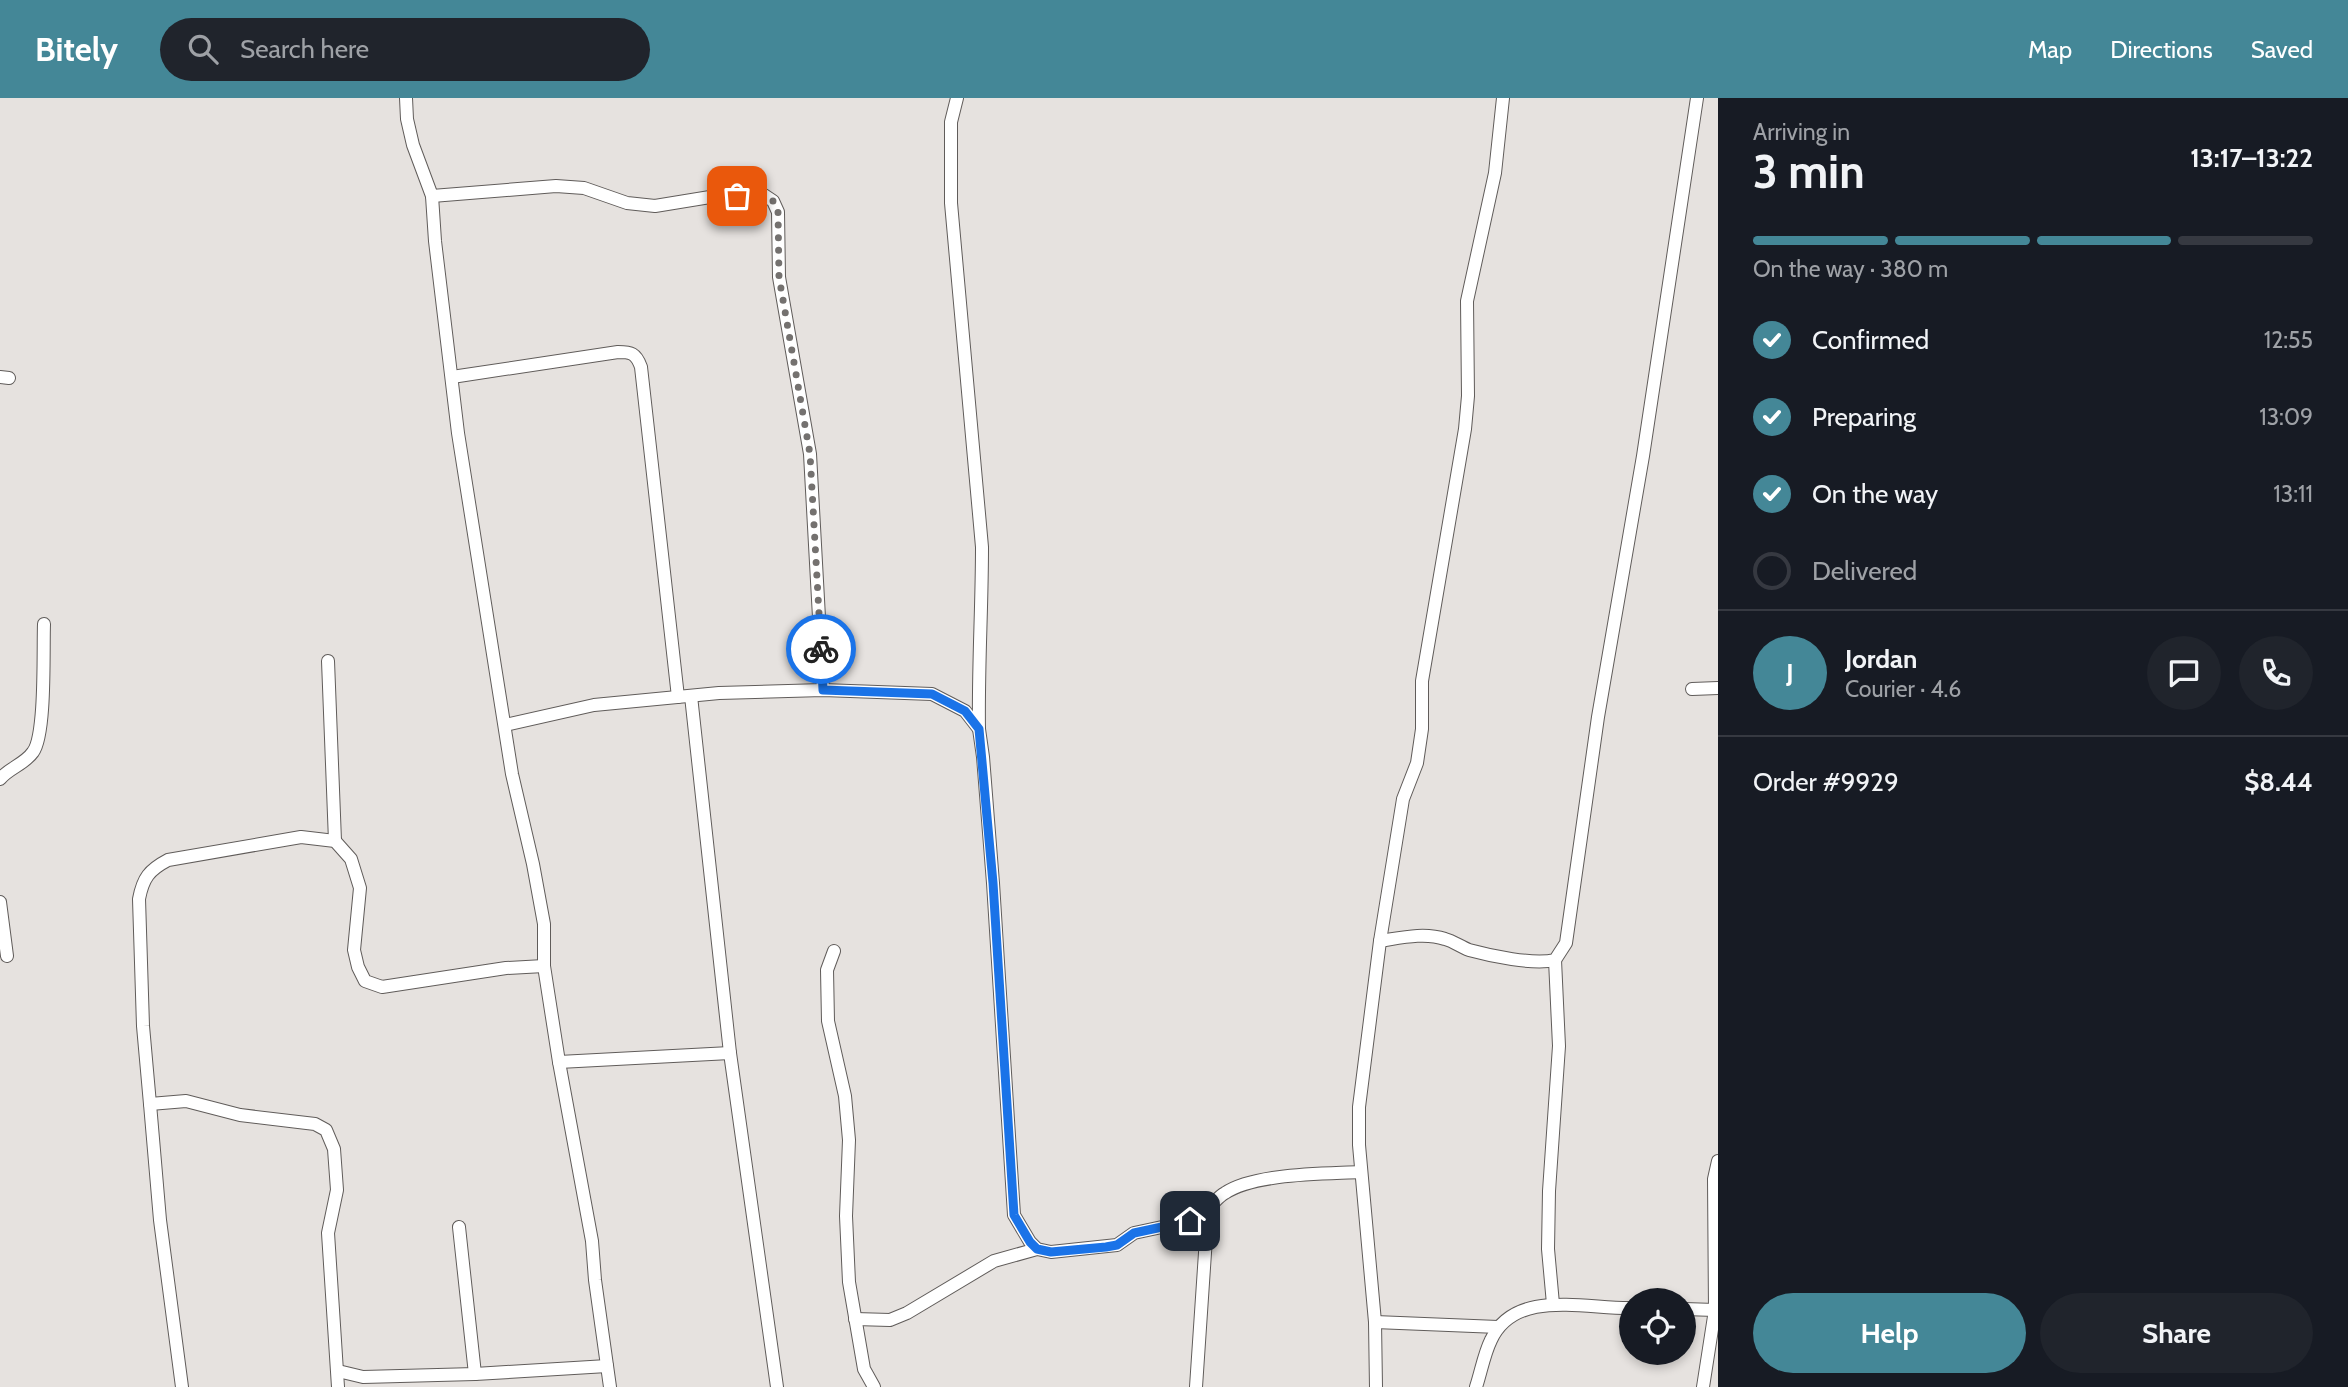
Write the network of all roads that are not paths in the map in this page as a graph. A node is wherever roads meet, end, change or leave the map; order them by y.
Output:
1 (406, 98) edge
2 (957, 98) edge
3 (1503, 98) edge
4 (1697, 98) edge
5 (432, 196) junction
6 (452, 377) junction
7 (44, 624) dead end
8 (328, 661) dead end
9 (1718, 688) edge
10 (1692, 689) dead end
11 (823, 690) junction
12 (684, 696) junction
13 (505, 725) junction
14 (979, 729) junction
15 (0, 779) edge
16 (335, 841) junction
17 (0, 902) edge
18 (1380, 941) junction
19 (834, 951) dead end
20 (7, 956) dead end
21 (1555, 960) junction
22 (544, 965) junction
23 (730, 1053) junction
24 (559, 1062) junction
25 (149, 1104) junction
26 (1718, 1161) edge
27 (1362, 1172) junction
28 (1208, 1208) junction
29 (459, 1227) dead end
30 (1037, 1249) junction
31 (1553, 1304) junction
32 (1619, 1308) edge
33 (1696, 1309) edge
34 (1715, 1310) junction
35 (855, 1319) junction
36 (1375, 1322) junction
37 (1498, 1327) junction
38 (607, 1366) junction
39 (338, 1371) junction
40 (475, 1374) junction
41 (182, 1387) edge
42 (338, 1387) edge
43 (610, 1387) edge
44 (777, 1387) edge
45 (874, 1387) edge
46 (1196, 1387) edge
47 (1376, 1387) edge
48 (1476, 1387) edge
49 (1703, 1387) edge

1 - 5 street
2 - 14 street
3 - 18 street
4 - 21 street
5 - 6 street
5 - 11 street
6 - 12 street
6 - 13 street
7 - 15 street
8 - 16 street
9 - 10 street
11 - 12 street
11 - 14 street
12 - 13 street
12 - 23 street
13 - 22 street
14 - 30 street
16 - 22 street
16 - 25 street
17 - 20 street
18 - 21 street
18 - 27 street
19 - 35 street
21 - 31 street
22 - 24 street
23 - 24 street
23 - 44 street
24 - 38 street
25 - 39 street
25 - 41 street
26 - 34 street
27 - 28 street
27 - 36 street
28 - 30 street
28 - 46 street
29 - 40 street
30 - 35 street
31 - 32 street
31 - 37 street
33 - 34 street
34 - 49 street
35 - 45 street
36 - 37 street
36 - 47 street
37 - 48 street
38 - 40 street
38 - 43 street
39 - 40 street
39 - 42 street

